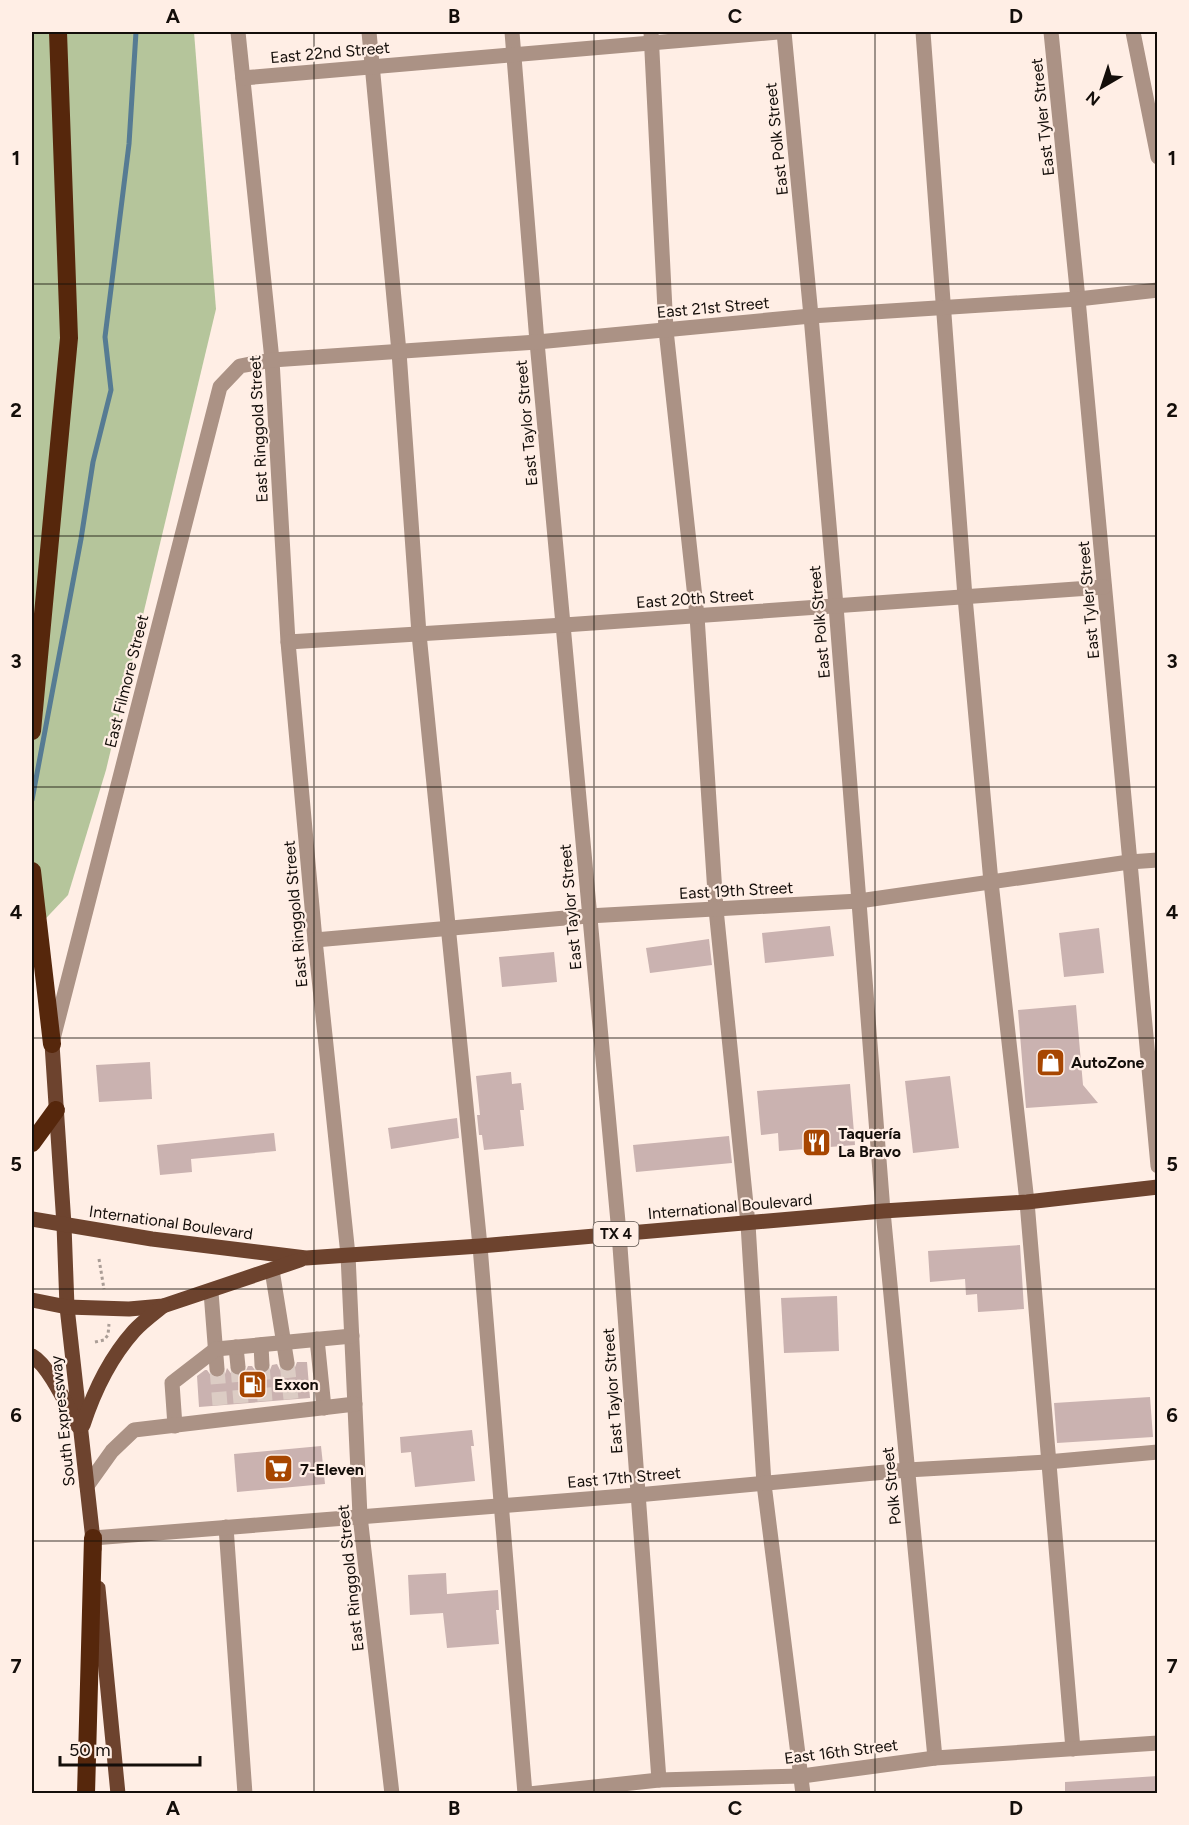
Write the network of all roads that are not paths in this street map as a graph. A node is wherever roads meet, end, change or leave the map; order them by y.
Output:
1 (58, 32) edge
2 (238, 32) edge
3 (369, 32) edge
4 (512, 32) edge
5 (778, 32) edge
6 (784, 32) edge
7 (923, 32) edge
8 (1051, 32) edge
9 (1133, 32) edge
10 (652, 37) edge
11 (514, 54) junction
12 (372, 66) junction
13 (243, 78) junction
14 (1158, 157) edge
15 (1158, 290) edge
16 (1078, 298) junction
17 (942, 307) junction
18 (811, 316) junction
19 (666, 330) junction
20 (537, 342) junction
21 (399, 352) junction
22 (272, 360) junction
23 (1104, 587) junction
24 (965, 597) junction
25 (836, 606) junction
26 (697, 616) junction
27 (564, 626) junction
28 (419, 634) junction
29 (288, 642) junction
30 (32, 731) edge
31 (1158, 860) edge
32 (1129, 862) junction
33 (32, 871) edge
34 (991, 882) junction
35 (859, 902) junction
36 (716, 909) junction
37 (588, 916) junction
38 (449, 928) junction
39 (315, 940) junction
40 (52, 1044) junction
41 (1154, 1096) edge
42 (56, 1110) junction
43 (32, 1143) edge
44 (1158, 1166) edge
45 (1158, 1187) edge
46 (1027, 1202) junction
47 (883, 1211) junction
48 (32, 1219) edge
49 (748, 1224) junction
50 (64, 1225) junction
51 (619, 1233) junction
52 (480, 1246) junction
53 (348, 1254) junction
54 (306, 1258) junction
55 (272, 1269) junction
56 (210, 1292) junction
57 (32, 1300) edge
58 (163, 1306) junction
59 (67, 1307) junction
60 (351, 1336) junction
61 (317, 1339) junction
62 (284, 1343) junction
63 (261, 1345) junction
64 (236, 1347) junction
65 (216, 1348) junction
66 (32, 1356) edge
67 (286, 1363) tunnel mouth
68 (262, 1365) tunnel mouth
69 (238, 1367) tunnel mouth
70 (217, 1369) tunnel mouth
71 (355, 1404) junction
72 (324, 1408) junction
73 (175, 1426) junction
74 (81, 1431) junction
75 (1158, 1452) edge
76 (1047, 1462) junction
77 (907, 1470) junction
78 (764, 1484) junction
79 (87, 1486) junction
80 (637, 1495) junction
81 (501, 1505) junction
82 (360, 1516) junction
83 (226, 1527) junction
84 (93, 1538) junction
85 (1158, 1743) edge
86 (1072, 1749) junction
87 (935, 1758) junction
88 (802, 1776) junction
89 (659, 1780) junction
90 (86, 1794) edge
91 (118, 1794) edge
92 (245, 1794) edge
93 (392, 1794) edge
94 (527, 1794) edge
95 (803, 1794) edge

1 - 30 highway
2 - 13 street, East Ringgold Street
3 - 12 street
4 - 11 street, East Taylor Street
5 - 10 street, East 22nd Street
6 - 18 street, East Polk Street
7 - 17 street
8 - 16 street, East Tyler Street
9 - 14 street
10 - 11 street, East 22nd Street
10 - 19 street
11 - 12 street, East 22nd Street
11 - 20 street, East Taylor Street
12 - 13 street, East 22nd Street
12 - 21 street
13 - 22 street, East Ringgold Street
15 - 16 street, East 21st Street
16 - 17 street, East 21st Street
16 - 23 street, East Tyler Street
17 - 18 street, East 21st Street
17 - 24 street
18 - 19 street, East 21st Street
18 - 25 street, East Polk Street
19 - 20 street, East 21st Street
19 - 26 street
20 - 21 street, East 21st Street
20 - 27 street, East Taylor Street
21 - 22 street, East 21st Street
21 - 28 street
22 - 29 street, East Ringgold Street
22 - 40 street, East Filmore Street
23 - 24 street, East 20th Street
23 - 32 street, East Tyler Street
24 - 25 street, East 20th Street
24 - 34 street
25 - 26 street, East 20th Street
25 - 35 street, East Polk Street
26 - 27 street, East 20th Street
26 - 36 street
27 - 28 street, East 20th Street
27 - 37 street, East Taylor Street
28 - 29 street, East 20th Street
28 - 38 street
29 - 39 street, East Ringgold Street
31 - 32 street, East 19th Street
32 - 34 street, East 19th Street
32 - 41 street, East Tyler Street
33 - 40 highway
34 - 35 street, East 19th Street
34 - 46 street
35 - 36 street, East 19th Street
35 - 47 street, East Polk Street
36 - 37 street, East 19th Street
36 - 49 street
37 - 38 street, East 19th Street
37 - 51 street, East Taylor Street
38 - 39 street, East 19th Street
38 - 52 street
39 - 53 street, East Ringgold Street
40 - 42 main road, South Expressway
41 - 44 street, East Tyler Street
42 - 43 highway
42 - 50 main road, South Expressway
45 - 46 main road, International Boulevard / TX 4
46 - 47 main road, International Boulevard / TX 4
46 - 76 street
47 - 49 main road, International Boulevard / TX 4
47 - 77 street, Polk Street
48 - 50 main road, International Boulevard / TX 4
49 - 51 main road, International Boulevard / TX 4
49 - 78 street
50 - 54 main road, International Boulevard / TX 4
50 - 59 main road, South Expressway
51 - 52 main road, International Boulevard / TX 4
51 - 80 street, East Taylor Street
52 - 53 main road, International Boulevard / TX 4
52 - 81 street
53 - 54 main road, International Boulevard / TX 4
53 - 60 street, East Ringgold Street
54 - 55 main road, International Boulevard / TX 4
55 - 56 main road, International Boulevard / TX 4
55 - 62 street
56 - 58 main road, International Boulevard / TX 4
56 - 65 street
57 - 59 main road, International Boulevard / TX 4
58 - 59 main road, International Boulevard / TX 4
58 - 74 main road
59 - 74 main road, South Expressway
60 - 61 street
60 - 71 street, East Ringgold Street
61 - 62 street
61 - 72 street
62 - 63 street
62 - 67 street
63 - 64 street
63 - 68 street
64 - 65 street
64 - 69 street
65 - 70 street
65 - 73 street
66 - 74 main road
71 - 72 street
71 - 82 street, East Ringgold Street
72 - 73 street
73 - 79 street
74 - 79 main road, South Expressway
75 - 76 street, East 17th Street
76 - 77 street, East 17th Street
76 - 86 street
77 - 78 street, East 17th Street
77 - 87 street, Polk Street
78 - 80 street, East 17th Street
78 - 88 street
79 - 84 main road, South Expressway
80 - 81 street, East 17th Street
80 - 89 street, East Taylor Street
81 - 82 street, East 17th Street
81 - 94 street
82 - 83 street, East 17th Street
82 - 93 street, East Ringgold Street
83 - 84 street, East 17th Street
83 - 92 street
84 - 90 highway
84 - 91 main road, South Expressway
85 - 86 street, East 16th Street
86 - 87 street, East 16th Street
87 - 88 street, East 16th Street
88 - 89 street, East 16th Street
88 - 95 street
89 - 94 street, East 16th Street

